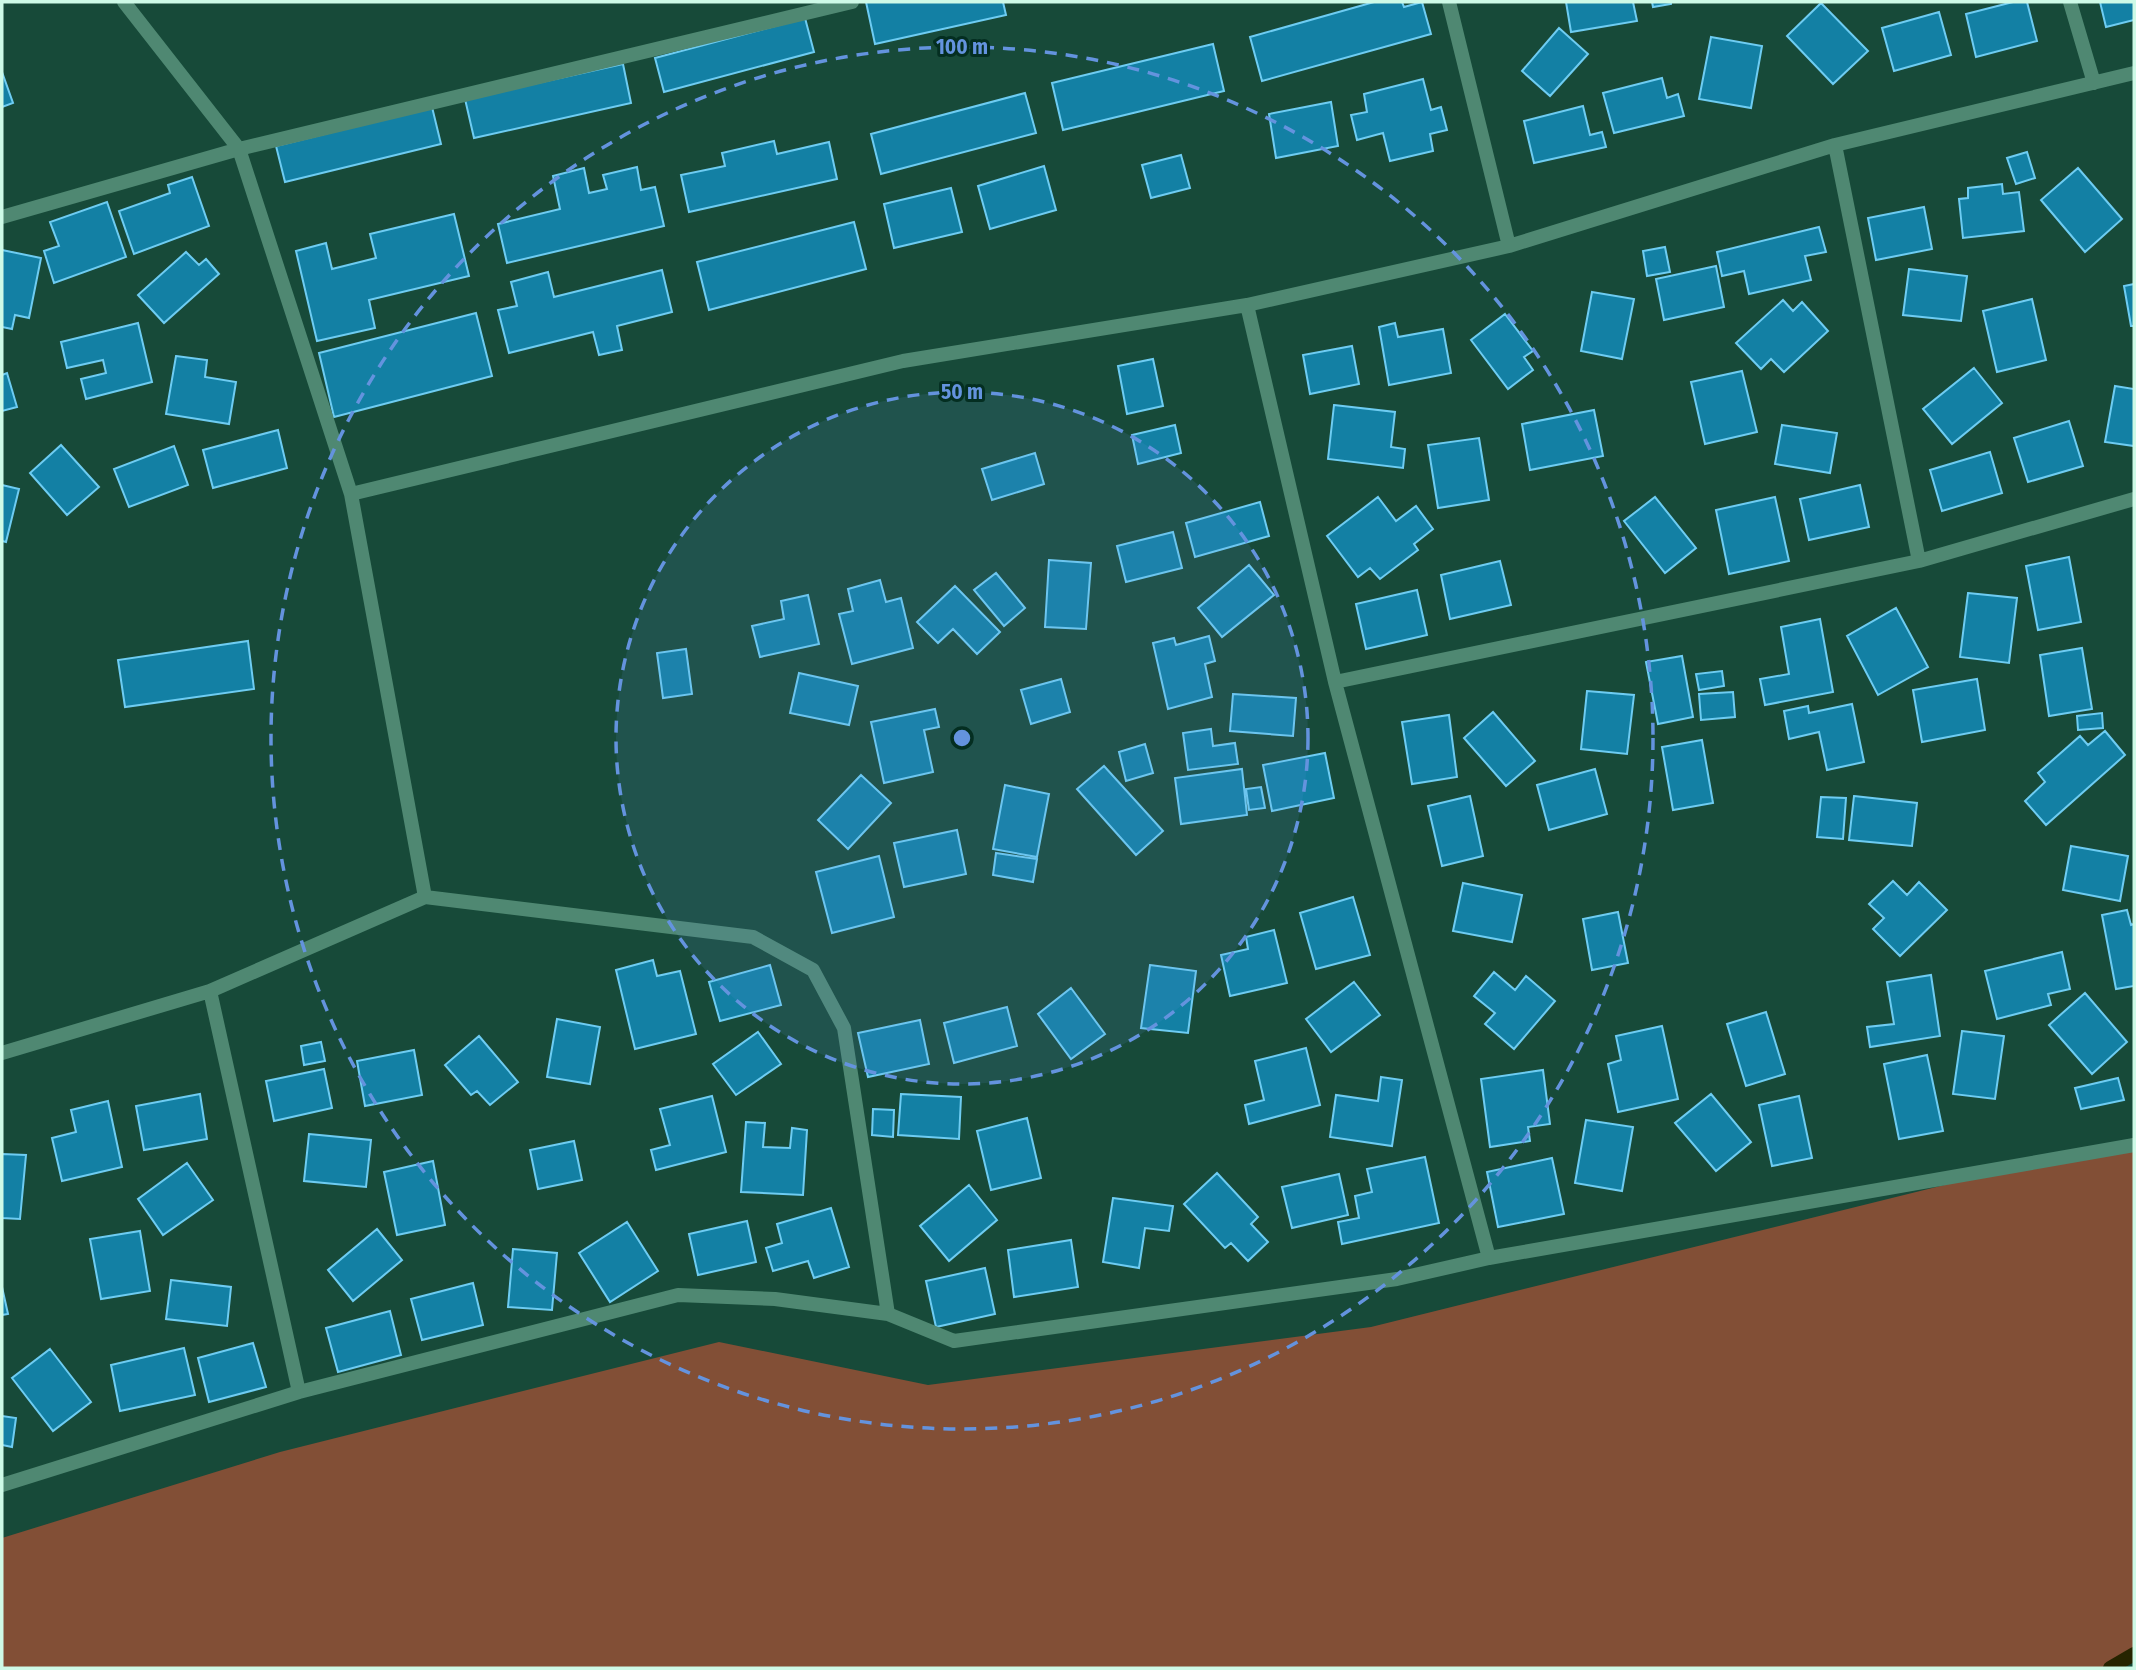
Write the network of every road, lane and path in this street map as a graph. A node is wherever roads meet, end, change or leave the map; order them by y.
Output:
1 (124, 2) edge
2 (852, 2) edge
3 (1449, 2) edge
4 (2070, 2) edge
5 (2134, 73) edge
6 (2094, 82) junction
7 (1835, 145) junction
8 (239, 149) junction
9 (2, 217) edge
10 (1509, 246) junction
11 (1247, 305) junction
12 (351, 494) junction
13 (2134, 499) edge
14 (1919, 561) junction
15 (1335, 682) junction
16 (425, 897) junction
17 (211, 991) junction
18 (2, 1053) edge
19 (2134, 1145) edge
20 (1489, 1258) junction
21 (888, 1314) junction
22 (299, 1392) junction
23 (2, 1485) edge

1 - 8 street
2 - 8 street
3 - 10 street
4 - 6 street
5 - 6 street
6 - 7 street
7 - 10 street
7 - 14 street
8 - 9 street
8 - 12 street
10 - 11 street
11 - 12 street
11 - 15 street
12 - 16 street
13 - 14 street
14 - 15 street
15 - 20 street
16 - 17 street
16 - 21 street
17 - 18 street
17 - 22 street
19 - 20 street
20 - 21 street
21 - 22 street
22 - 23 street

